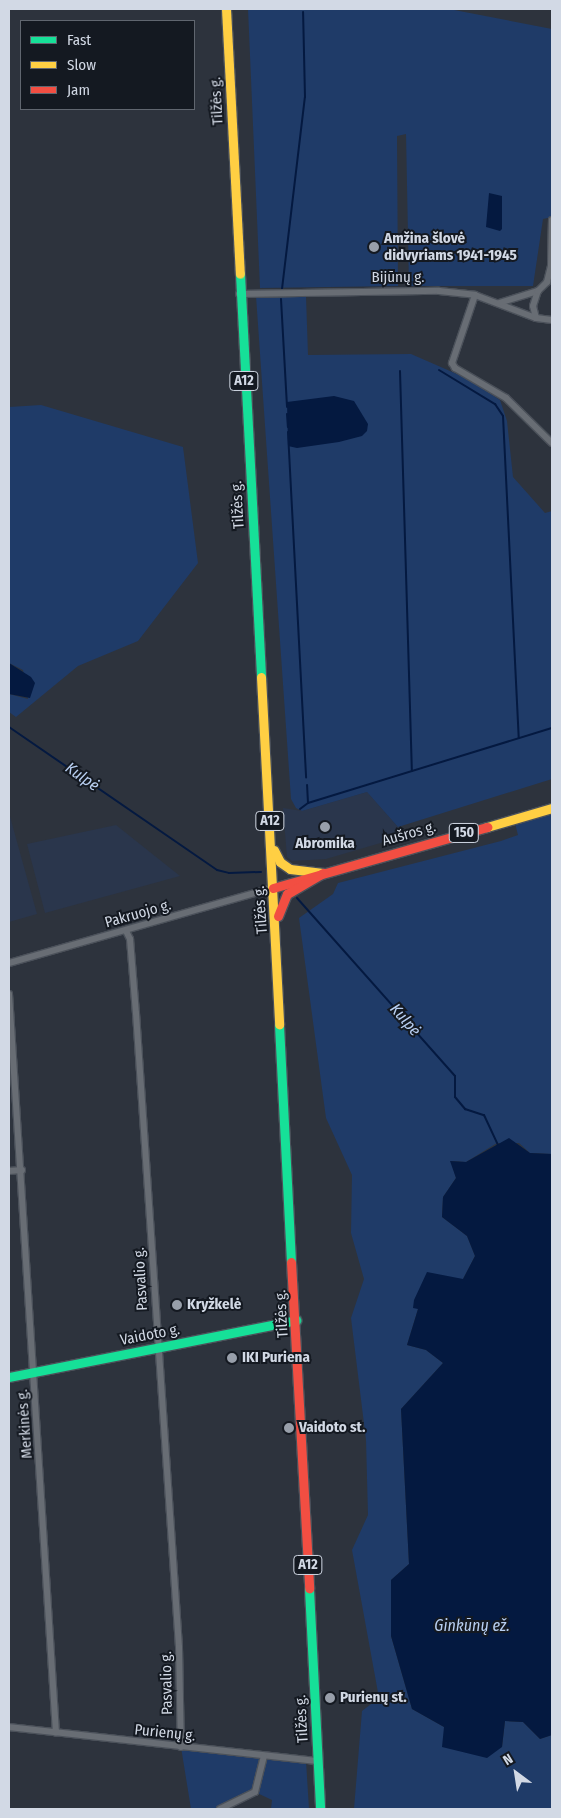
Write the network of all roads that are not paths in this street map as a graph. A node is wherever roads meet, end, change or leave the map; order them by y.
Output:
1 (226, 9) edge
2 (552, 220) edge
3 (538, 291) junction
4 (239, 294) junction
5 (475, 295) junction
6 (498, 303) junction
7 (536, 318) junction
8 (552, 320) edge
9 (552, 443) edge
10 (552, 808) edge
11 (271, 846) junction
12 (323, 873) junction
13 (274, 888) junction
14 (276, 924) junction
15 (126, 931) junction
16 (9, 963) edge
17 (9, 994) edge
18 (22, 1170) junction
19 (9, 1171) edge
20 (296, 1320) junction
21 (157, 1347) junction
22 (34, 1372) junction
23 (9, 1377) edge
24 (9, 1728) edge
25 (56, 1733) junction
26 (181, 1747) junction
27 (264, 1756) junction
28 (318, 1761) junction
29 (220, 1809) edge
30 (320, 1809) edge

1 - 4 main road, Tilžės g. / A12
2 - 3 street
3 - 6 street
3 - 7 street
4 - 5 street, Bijūnų g.
4 - 11 main road, Tilžės g. / A12
5 - 6 street, Bijūnų g.
5 - 9 street
6 - 7 street, Bijūnų g.
7 - 8 street, Bijūnų g.
10 - 12 main road, Aušros g. / 150
11 - 12 main road
11 - 13 main road, Tilžės g. / A12
12 - 13 main road, Aušros g. / 150
12 - 14 main road
13 - 14 main road, Tilžės g. / A12
13 - 15 street, Pakruojo g.
14 - 20 main road, Tilžės g. / A12
15 - 16 street, Pakruojo g.
15 - 21 street, Pasvalio g.
17 - 18 street, Merkinės g.
18 - 19 street
18 - 22 street, Merkinės g.
20 - 21 main road, Vaidoto g.
20 - 28 main road, Tilžės g. / A12
21 - 22 main road, Vaidoto g.
21 - 26 street, Pasvalio g.
22 - 23 main road, Vaidoto g.
22 - 25 street, Merkinės g.
24 - 25 street, Purienų g.
25 - 26 street, Purienų g.
26 - 27 street, Purienų g.
27 - 28 street, Purienų g.
27 - 29 street
28 - 30 main road, Tilžės g. / A12

